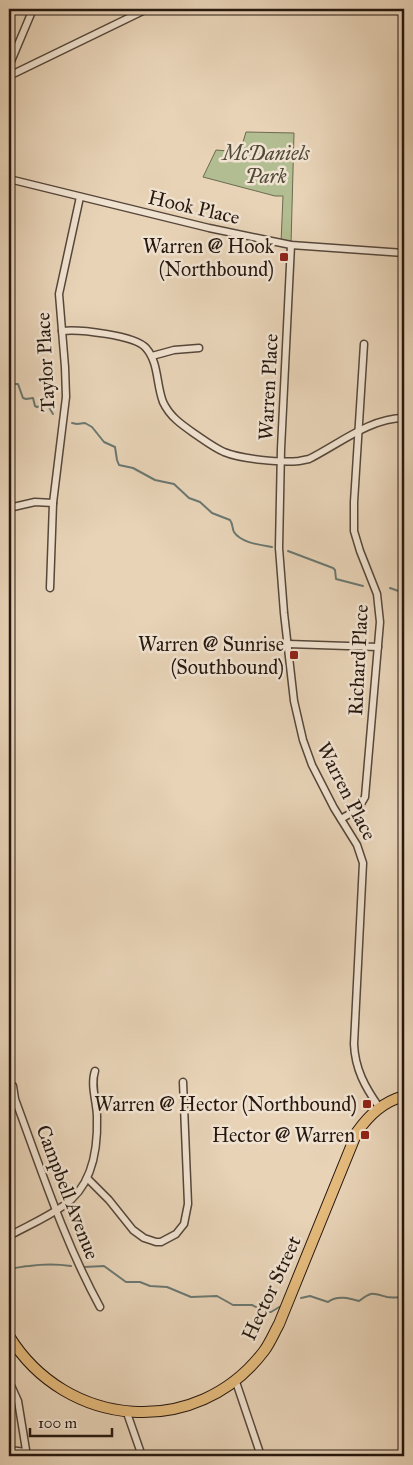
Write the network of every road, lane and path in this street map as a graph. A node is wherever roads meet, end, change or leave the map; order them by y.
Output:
1 (34, 9) edge
2 (147, 9) edge
3 (9, 66) edge
4 (9, 76) edge
5 (9, 179) edge
6 (80, 197) junction
7 (291, 245) junction
8 (404, 253) edge
9 (62, 331) junction
10 (364, 344) dead end
11 (199, 348) dead end
12 (152, 356) junction
13 (404, 418) edge
14 (359, 432) junction
15 (281, 461) junction
16 (53, 503) junction
17 (9, 508) edge
18 (50, 588) dead end
19 (288, 644) junction
20 (378, 648) junction
21 (342, 819) junction
22 (95, 1071) dead end
23 (183, 1082) dead end
24 (13, 1086) dead end
25 (404, 1096) edge
26 (379, 1107) junction
27 (87, 1178) junction
28 (56, 1211) junction
29 (9, 1236) edge
30 (100, 1307) dead end
31 (10, 1340) edge
32 (235, 1379) junction
33 (9, 1381) edge
34 (127, 1413) junction
35 (9, 1450) edge
36 (27, 1454) edge
37 (142, 1456) edge
38 (261, 1456) edge

1 - 3 street
2 - 4 street
5 - 6 street, Hook Place
6 - 7 street, Hook Place
6 - 9 street, Taylor Place
7 - 8 street, Hook Place
7 - 15 street, Warren Place
9 - 12 street
9 - 16 street, Taylor Place
10 - 14 street, Richard Place
11 - 12 street
12 - 15 street
13 - 14 street
14 - 15 street
14 - 20 street, Richard Place
15 - 19 street, Warren Place
16 - 17 street
16 - 18 street, Taylor Place
19 - 20 street
19 - 21 street, Warren Place
20 - 21 street, Richard Place
21 - 26 street, Warren Place
22 - 27 street
23 - 27 street
24 - 28 street, Campbell Avenue
25 - 26 main road
26 - 32 main road, Hector Street
27 - 28 street
28 - 29 street
28 - 30 street, Campbell Avenue
31 - 34 main road, Hector Street
32 - 34 main road, Hector Street
32 - 38 street
33 - 36 street
34 - 37 street
35 - 36 street

